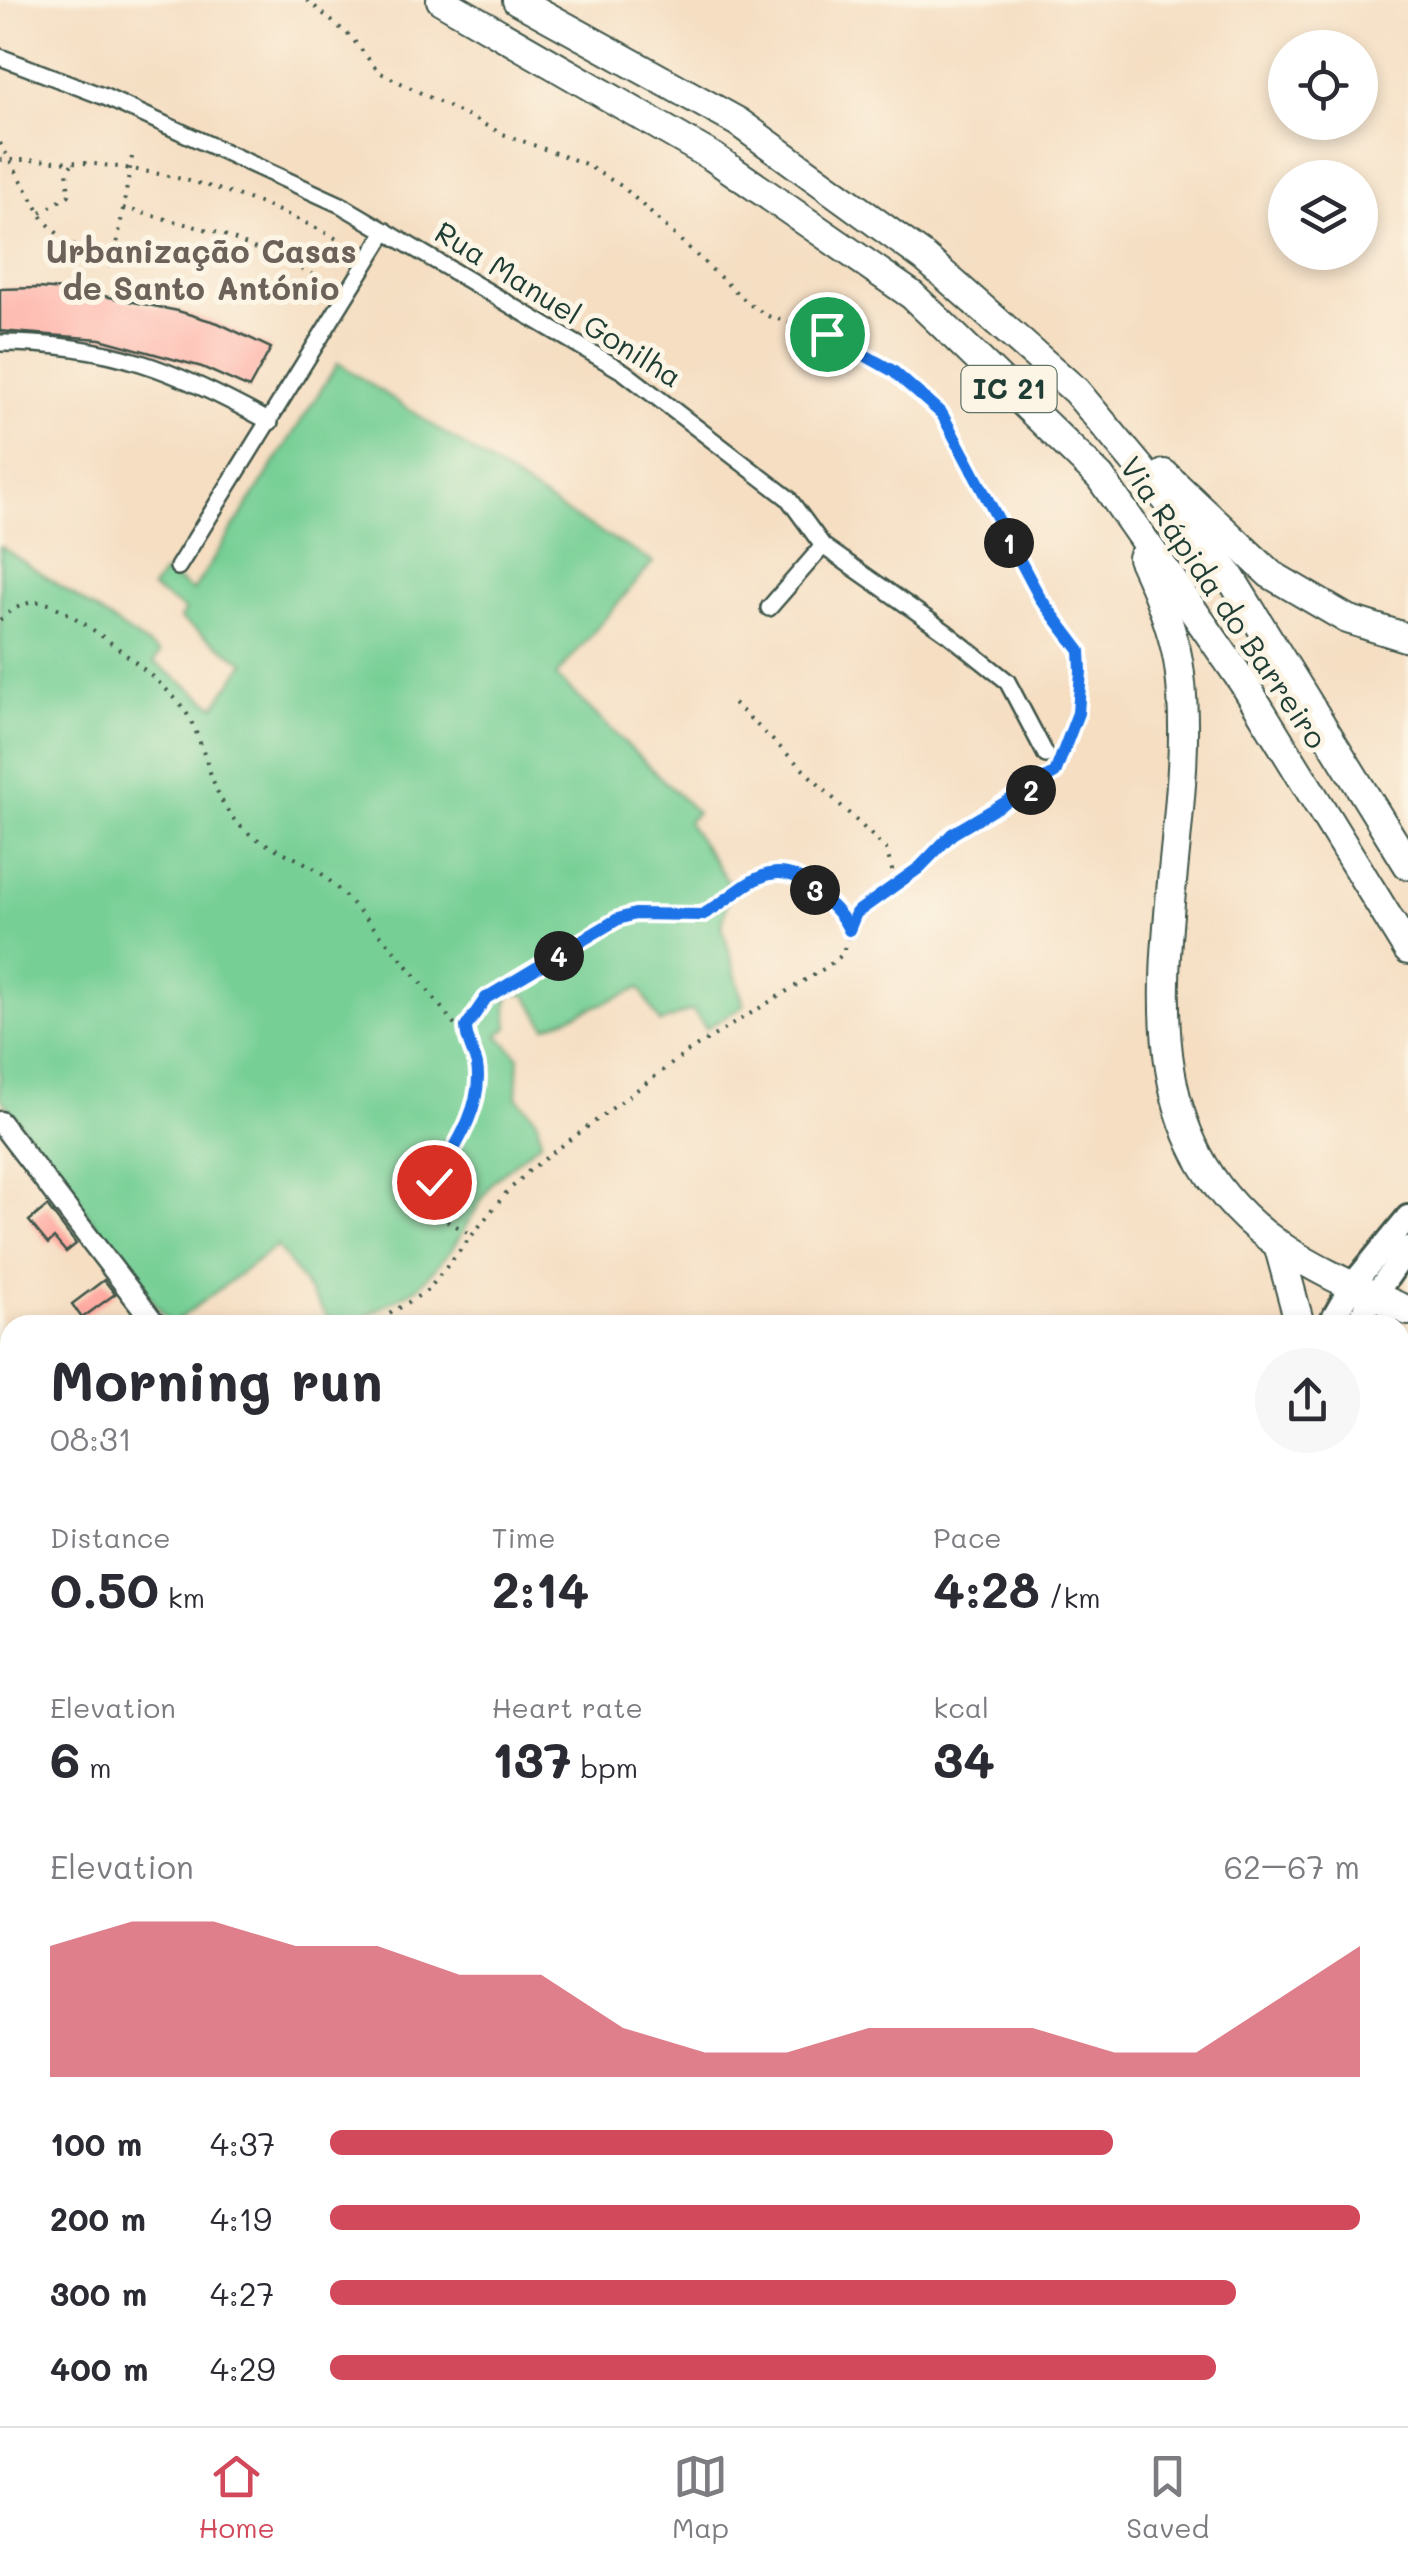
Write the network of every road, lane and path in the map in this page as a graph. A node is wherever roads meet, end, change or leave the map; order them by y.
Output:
1 (307, 0) edge
2 (441, 0) edge
3 (517, 0) edge
4 (0, 57) edge
5 (0, 143) edge
6 (133, 152) dead end
7 (0, 160) edge
8 (12, 160) junction
9 (74, 162) junction
10 (131, 168) junction
11 (123, 208) junction
12 (40, 214) junction
13 (386, 230) junction
14 (339, 240) dead end
15 (316, 276) dead end
16 (0, 343) edge
17 (1076, 391) junction
18 (270, 422) junction
19 (1100, 477) junction
20 (823, 546) junction
21 (178, 567) dead end
22 (769, 608) dead end
23 (0, 620) edge
24 (1408, 638) edge
25 (734, 702) dead end
26 (1046, 756) dead end
27 (1408, 865) edge
28 (896, 884) junction
29 (849, 930) junction
30 (1408, 950) edge
31 (474, 1054) junction
32 (0, 1122) edge
33 (1408, 1217) edge
34 (472, 1235) junction
35 (1278, 1244) junction
36 (1408, 1248) edge
37 (1363, 1289) junction
38 (1408, 1311) edge
39 (148, 1315) edge
40 (388, 1315) edge
41 (1297, 1315) edge
42 (1338, 1315) edge
43 (1356, 1315) edge

1 - 28 path
2 - 19 highway, Via Rápida do Barreiro / IC 21
3 - 17 highway, Via Rápida do Barreiro / IC 21
4 - 13 street, Rua Manuel Gonilha
5 - 8 path
6 - 10 path
7 - 8 path
8 - 9 path
8 - 12 path
9 - 10 path
9 - 12 path
10 - 11 path
10 - 14 path
11 - 12 path
11 - 15 path
13 - 18 street
13 - 20 street, Rua Manuel Gonilha
16 - 18 street
17 - 24 highway
17 - 27 highway, Via Rápida do Barreiro / IC 21
18 - 21 street
19 - 30 highway, Via Rápida do Barreiro / IC 21
19 - 35 highway
20 - 22 street
20 - 26 street, Rua Manuel Gonilha
23 - 31 path
25 - 28 path
28 - 29 path
29 - 31 path
29 - 34 path
31 - 34 path
32 - 39 street
33 - 37 main road
34 - 40 path
35 - 37 highway
35 - 41 highway
36 - 37 main road
37 - 38 highway
37 - 42 main road
37 - 43 main road

